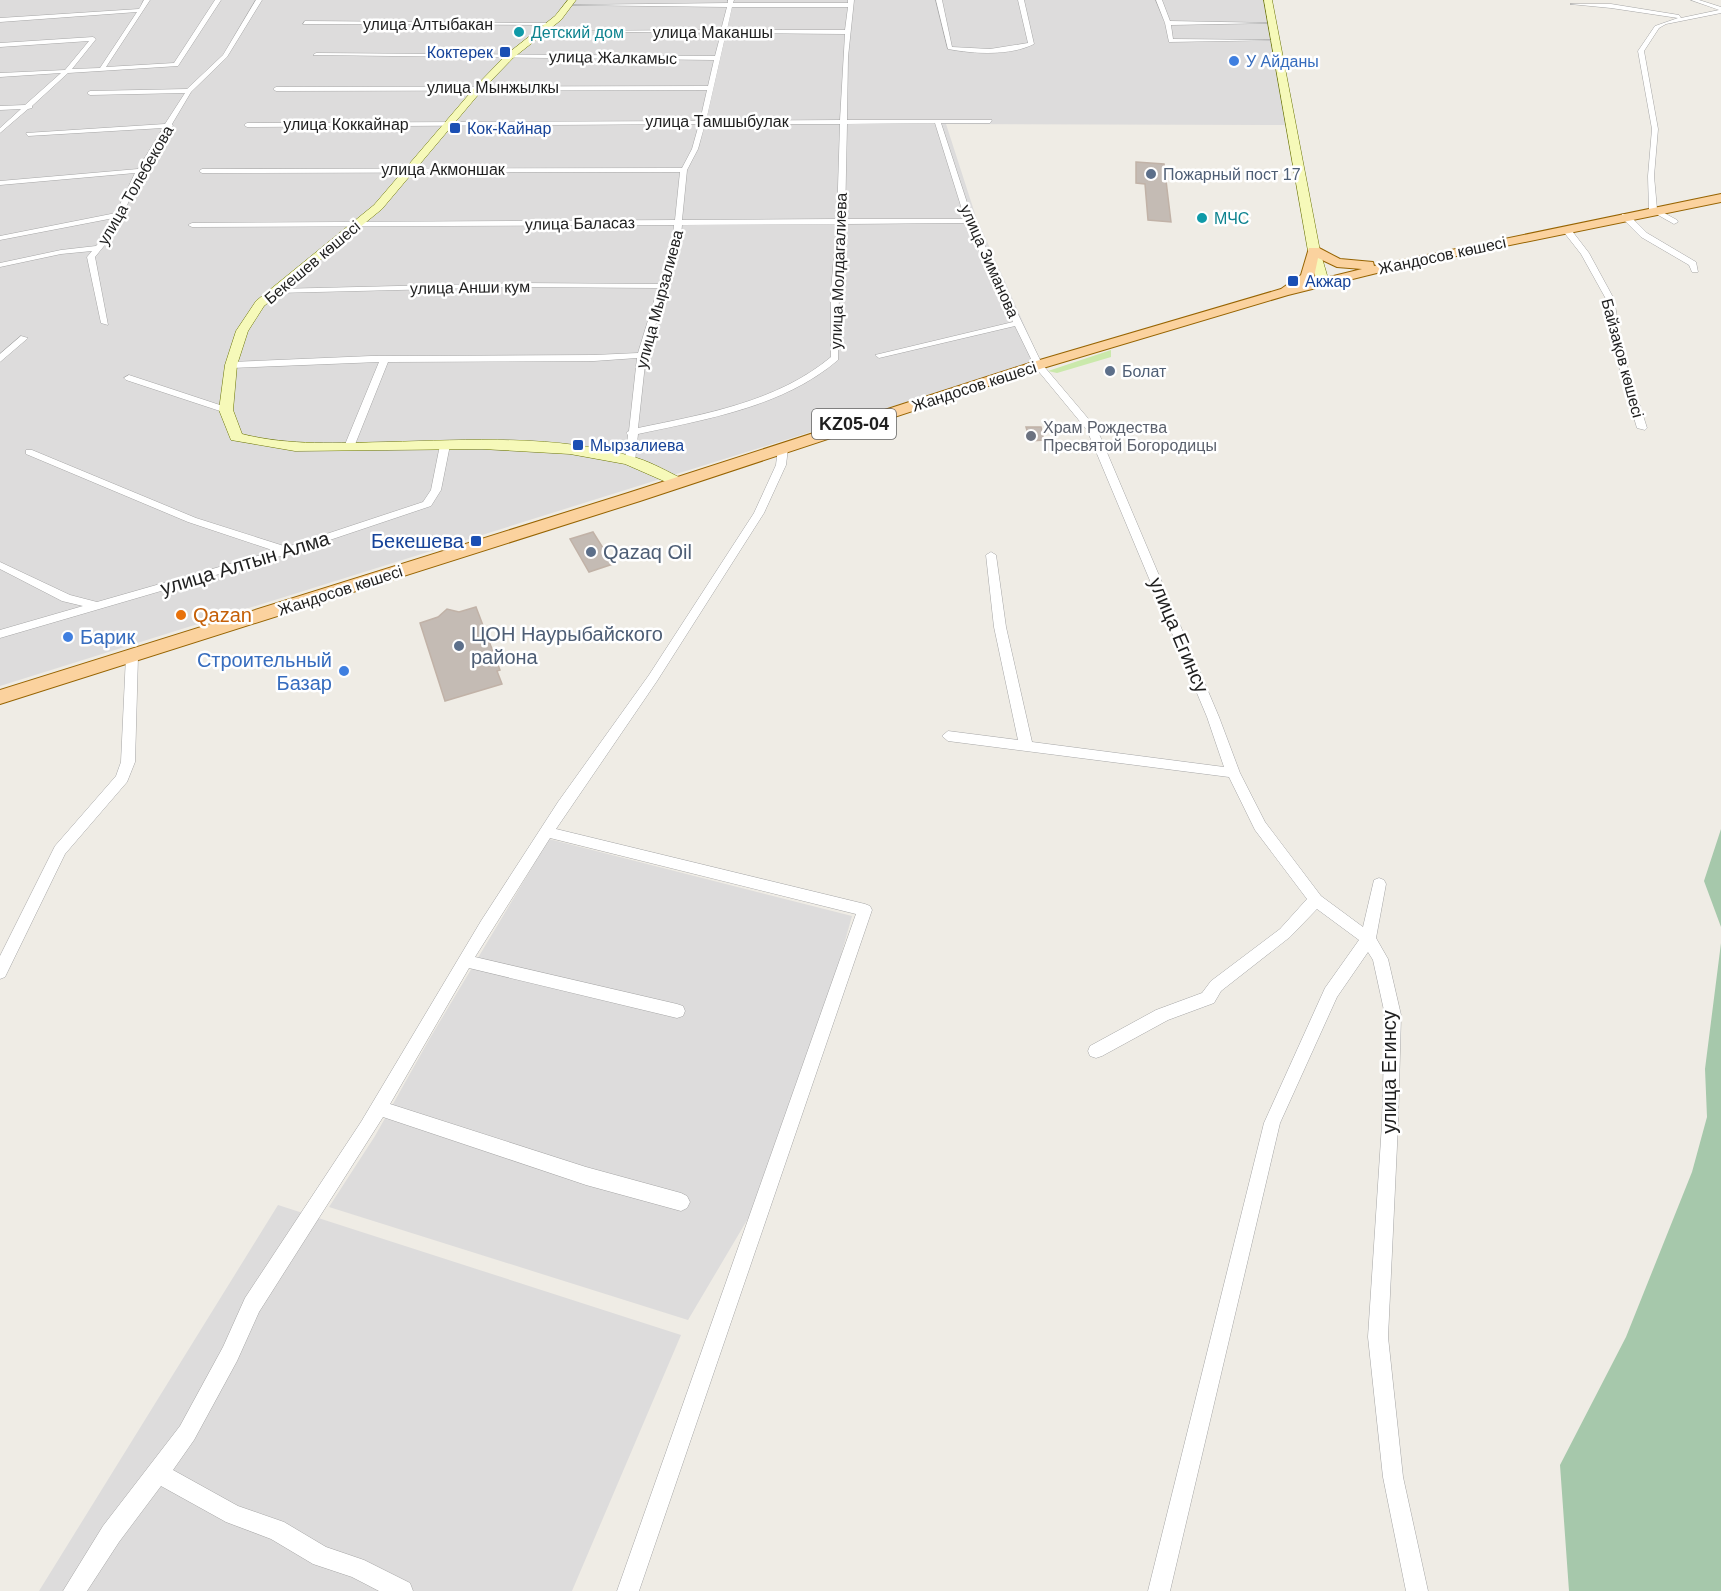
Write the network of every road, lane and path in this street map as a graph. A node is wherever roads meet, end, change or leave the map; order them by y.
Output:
1 (147, 0) edge
2 (219, 0) edge
3 (259, 0) edge
4 (939, 0) edge
5 (1021, 0) edge
6 (1159, 0) edge
7 (1268, 0) edge
8 (1699, 1) edge
9 (571, 2) edge
10 (851, 2) edge
11 (731, 3) edge
12 (1573, 4) dead end
13 (141, 10) junction
14 (1721, 10) edge
15 (1684, 18) junction
16 (0, 20) edge
17 (305, 23) dead end
18 (1168, 23) junction
19 (1273, 23) junction
20 (546, 28) junction
21 (725, 32) junction
22 (848, 32) junction
23 (1277, 40) junction
24 (0, 45) edge
25 (316, 55) dead end
26 (510, 56) junction
27 (716, 58) junction
28 (101, 70) junction
29 (68, 71) junction
30 (0, 75) edge
31 (480, 87) junction
32 (276, 88) dead end
33 (711, 88) junction
34 (189, 91) junction
35 (90, 93) dead end
36 (30, 107) junction
37 (0, 108) edge
38 (703, 121) junction
39 (843, 121) junction
40 (938, 121) junction
41 (990, 121) dead end
42 (446, 124) junction
43 (247, 125) dead end
44 (170, 126) junction
45 (0, 131) edge
46 (28, 134) dead end
47 (412, 169) junction
48 (684, 170) junction
49 (140, 171) junction
50 (202, 171) dead end
51 (0, 183) edge
52 (1721, 198) edge
53 (1653, 210) junction
54 (121, 214) junction
55 (1625, 216) junction
56 (969, 221) junction
57 (679, 222) junction
58 (1674, 222) dead end
59 (841, 223) junction
60 (192, 225) dead end
61 (357, 225) junction
62 (1566, 229) junction
63 (0, 238) edge
64 (98, 248) junction
65 (1314, 250) junction
66 (0, 265) edge
67 (1393, 265) junction
68 (1695, 270) dead end
69 (1323, 282) junction
70 (665, 286) junction
71 (276, 291) junction
72 (1283, 292) junction
73 (105, 323) dead end
74 (1018, 323) junction
75 (24, 338) dead end
76 (642, 355) junction
77 (879, 355) dead end
78 (0, 359) edge
79 (385, 359) junction
80 (231, 365) junction
81 (1038, 365) junction
82 (129, 378) dead end
83 (226, 410) junction
84 (1642, 428) dead end
85 (631, 433) junction
86 (445, 445) junction
87 (349, 447) junction
88 (783, 448) junction
89 (29, 452) dead end
90 (630, 460) junction
91 (678, 482) junction
92 (288, 551) junction
93 (991, 555) dead end
94 (0, 565) edge
95 (98, 606) junction
96 (3, 632) edge
97 (132, 656) junction
98 (0, 697) edge
99 (948, 736) dead end
100 (1026, 746) junction
101 (1233, 773) junction
102 (546, 832) junction
103 (1379, 884) dead end
104 (1316, 900) junction
105 (1368, 939) junction
106 (465, 961) junction
107 (0, 972) edge
108 (677, 1011) dead end
109 (1096, 1051) dead end
110 (379, 1108) junction
111 (681, 1202) dead end
112 (158, 1473) junction
113 (74, 1591) edge
114 (402, 1591) edge
115 (628, 1591) edge
116 (1159, 1591) edge
117 (1417, 1591) edge

1 - 13 street
2 - 28 street
3 - 34 street, улица Толебекова
4 - 5 street
6 - 18 street
7 - 19 main road
8 - 14 street
9 - 11 street, улица Маканшы
9 - 20 main road, Бекешев көшесі
10 - 11 street, улица Маканшы
10 - 22 street, улица Молдагалиева
11 - 21 street, улица Мырзалиева
12 - 15 street
13 - 16 street
13 - 28 street
14 - 15 street
15 - 53 street
17 - 20 street, улица Алтыбакан
18 - 19 street
18 - 23 street
19 - 23 main road
20 - 21 street, улица Маканшы
20 - 26 main road, Бекешев көшесі
21 - 22 street, улица Маканшы
21 - 27 street, улица Мырзалиева
22 - 39 street, улица Молдагалиева
23 - 65 main road
24 - 29 street
25 - 26 street, улица Жалкамыс
26 - 27 street, улица Жалкамыс
26 - 31 main road, Бекешев көшесі
27 - 33 street, улица Мырзалиева
28 - 29 street
29 - 30 street
29 - 36 street
31 - 32 street, улица Мынжылкы
31 - 33 street, улица Мынжылкы
31 - 42 main road, Бекешев көшесі
33 - 38 street, улица Мырзалиева
34 - 35 street
34 - 44 street, улица Толебекова
36 - 37 street
36 - 45 street
38 - 39 street, улица Тамшыбулак
38 - 42 street, улица Тамшыбулак
38 - 48 street, улица Мырзалиева
39 - 40 street, улица Тамшыбулак
39 - 59 street, улица Молдагалиева
40 - 41 street, улица Тамшыбулак
40 - 56 street, улица Зиманова
42 - 43 street, улица Коккайнар
42 - 47 main road, Бекешев көшесі
44 - 46 street
44 - 49 street, улица Толебекова
47 - 48 street, улица Акмоншак
47 - 50 street, улица Акмоншак
47 - 61 main road, Бекешев көшесі
48 - 57 street, улица Мырзалиева
49 - 51 street
49 - 54 street, улица Толебекова
52 - 53 main road, Жандосов көшесі / KZ05-04
53 - 55 main road, Жандосов көшесі / KZ05-04
53 - 58 street
54 - 63 street
54 - 64 street, улица Толебекова
55 - 62 main road, Жандосов көшесі / KZ05-04
55 - 68 street
56 - 59 street, улица Баласаз
56 - 74 street, улица Зиманова
57 - 59 street, улица Баласаз
57 - 61 street, улица Баласаз
57 - 70 street, улица Мырзалиева
59 - 85 street, улица Молдагалиева
60 - 61 street, улица Баласаз
61 - 71 main road, Бекешев көшесі
62 - 67 main road, Жандосов көшесі / KZ05-04
62 - 84 street, Байзақов көшесі
64 - 66 street
64 - 73 street, улица Толебекова
65 - 67 main road
65 - 69 main road
65 - 72 main road
67 - 69 main road, Жандосов көшесі / KZ05-04
69 - 72 main road, Жандосов көшесі / KZ05-04
70 - 71 street, улица Анши кум
70 - 76 street, улица Мырзалиева
71 - 80 main road, Бекешев көшесі
72 - 81 main road, Жандосов көшесі / KZ05-04
74 - 77 street
74 - 81 street, улица Зиманова
75 - 78 street
76 - 79 street
76 - 85 street, улица Мырзалиева
79 - 80 street
79 - 87 street
80 - 83 main road, Бекешев көшесі
81 - 88 main road, Жандосов көшесі / KZ05-04
81 - 101 street, улица Егинсу
82 - 83 street
83 - 87 main road, Бекешев көшесі
85 - 90 street, улица Мырзалиева
86 - 87 main road, Бекешев көшесі
86 - 90 main road, Бекешев көшесі
86 - 92 street, улица Алтын Алма
88 - 91 main road, Жандосов көшесі / KZ05-04
88 - 102 street
89 - 92 street
90 - 91 main road, Бекешев көшесі
91 - 97 main road, Жандосов көшесі / KZ05-04
92 - 95 street, улица Алтын Алма
93 - 100 street
94 - 95 street
95 - 96 street, улица Алтын Алма
97 - 98 main road, Жандосов көшесі / KZ05-04
97 - 107 street
99 - 100 street
100 - 101 street
101 - 104 street, улица Егинсу
102 - 106 street
102 - 115 street
103 - 105 street
104 - 105 street, улица Егинсу
104 - 109 street
105 - 116 street
105 - 117 street, улица Егинсу
106 - 108 street
106 - 110 street
110 - 111 street
110 - 112 street
112 - 113 street
112 - 114 street

